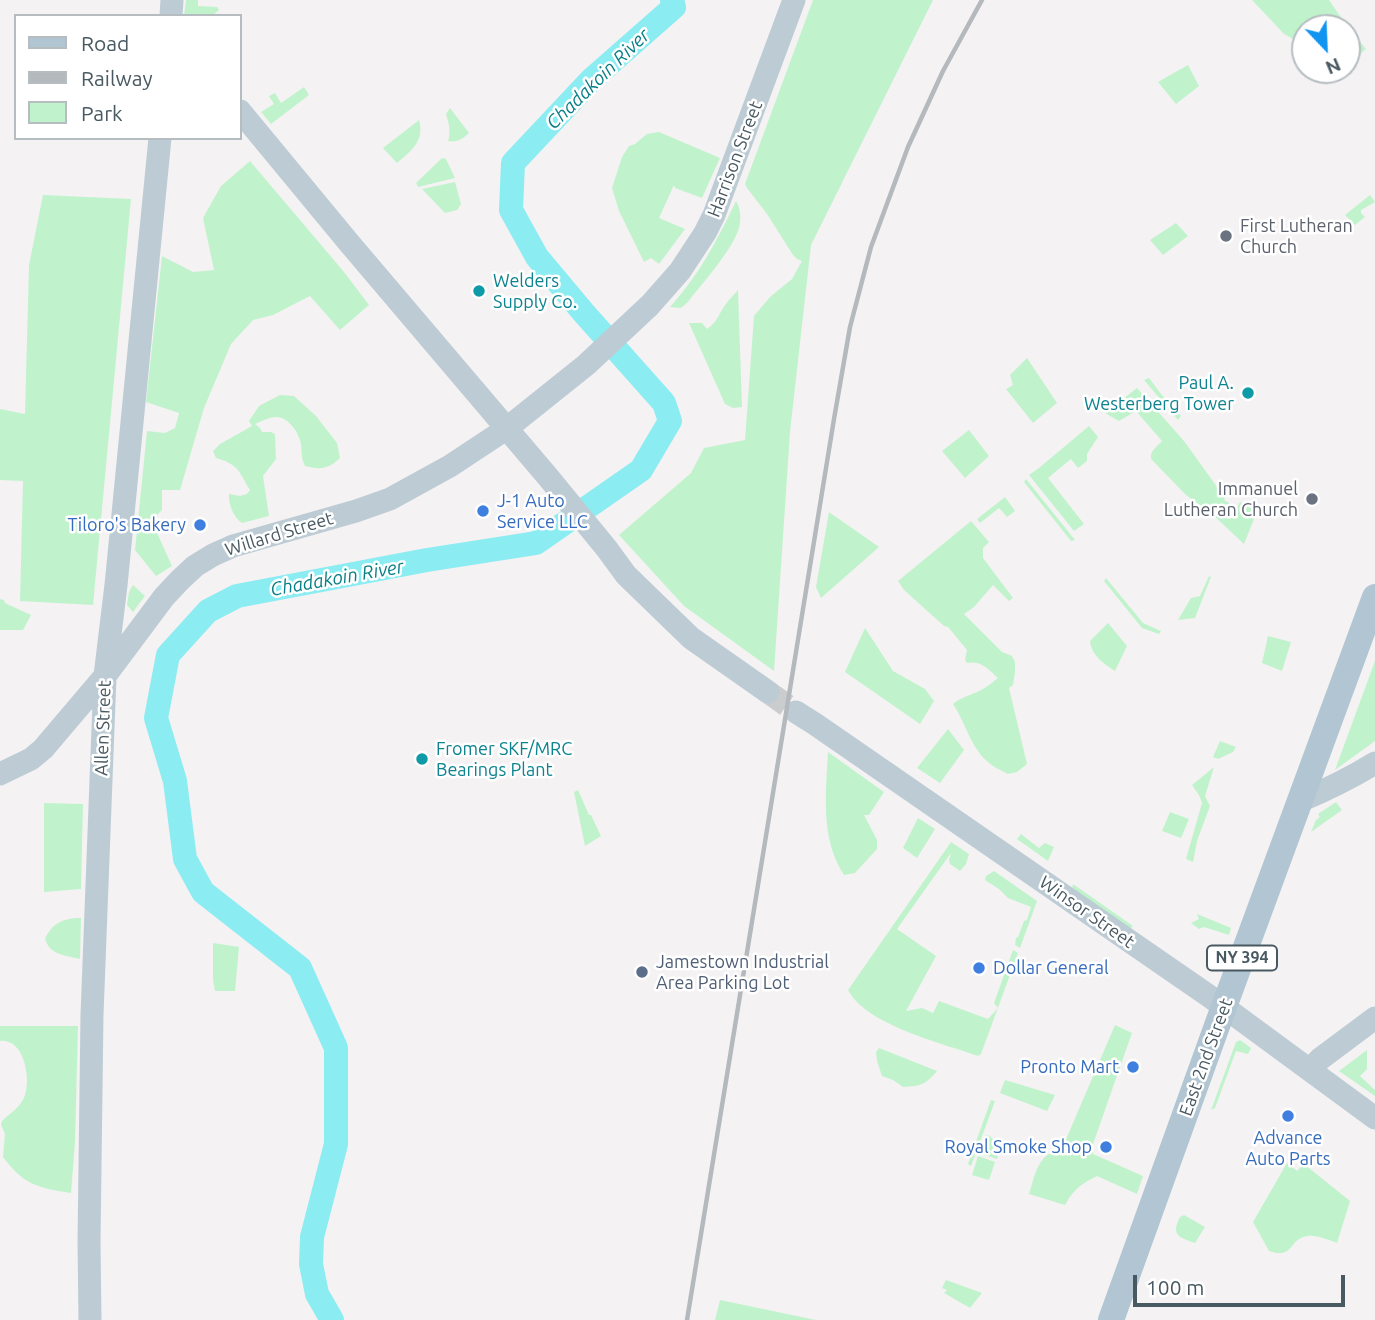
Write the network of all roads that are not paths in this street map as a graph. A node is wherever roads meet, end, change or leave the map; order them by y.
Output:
1 (794, 0) edge
2 (242, 113) edge
3 (160, 140) edge
4 (506, 429) junction
5 (1375, 597) edge
6 (105, 676) junction
7 (768, 692) tunnel mouth
8 (796, 712) tunnel mouth
9 (1375, 763) edge
10 (0, 774) edge
11 (1300, 801) junction
12 (1224, 1007) junction
13 (1375, 1018) edge
14 (1310, 1070) junction
15 (1375, 1118) edge
16 (90, 1320) edge
17 (1111, 1320) edge

1 - 4 street, Harrison Street
2 - 4 street
3 - 6 street, Allen Street
4 - 6 street, Willard Street
4 - 7 street
5 - 11 main road, East 2nd Street / NY 394
6 - 10 street, Willard Street
6 - 16 street, Allen Street
8 - 12 street, Winsor Street
9 - 11 street
11 - 12 main road, East 2nd Street / NY 394
12 - 14 street, Winsor Street
12 - 17 main road, East 2nd Street / NY 394
13 - 14 street
14 - 15 street, Winsor Street

